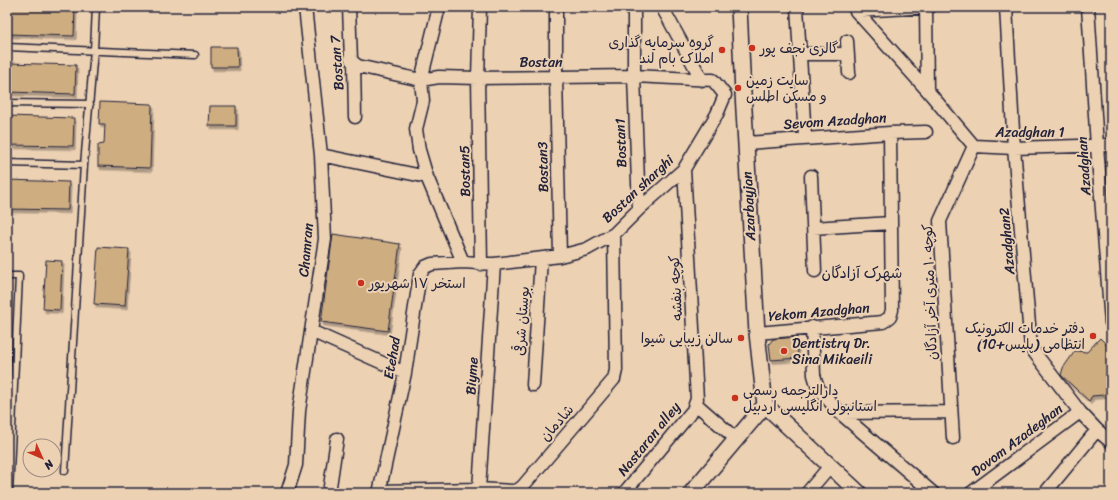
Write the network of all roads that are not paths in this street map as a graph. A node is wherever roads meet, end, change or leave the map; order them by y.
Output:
1 (96, 7) edge
2 (305, 7) edge
3 (349, 7) edge
4 (439, 7) edge
5 (480, 7) edge
6 (556, 7) edge
7 (634, 7) edge
8 (739, 7) edge
9 (797, 7) edge
10 (926, 7) edge
11 (930, 7) edge
12 (1006, 7) edge
13 (1088, 7) edge
14 (664, 9) edge
15 (855, 9) edge
16 (847, 41) dead end
17 (7, 47) edge
18 (94, 50) junction
19 (800, 54) junction
20 (848, 54) junction
21 (195, 55) dead end
22 (354, 63) junction
23 (849, 73) dead end
24 (634, 76) junction
25 (556, 77) junction
26 (478, 78) junction
27 (421, 80) junction
28 (702, 80) junction
29 (928, 90) junction
30 (742, 93) junction
31 (725, 95) junction
32 (7, 103) edge
33 (90, 104) junction
34 (355, 116) dead end
35 (926, 132) dead end
36 (890, 133) junction
37 (806, 138) junction
38 (746, 142) junction
39 (1111, 145) edge
40 (974, 146) junction
41 (1097, 146) junction
42 (1014, 148) junction
43 (321, 155) junction
44 (7, 163) edge
45 (84, 165) junction
46 (684, 170) junction
47 (812, 176) dead end
48 (427, 177) junction
49 (639, 209) junction
50 (891, 223) junction
51 (814, 228) junction
52 (614, 234) junction
53 (560, 256) junction
54 (541, 259) junction
55 (463, 262) junction
56 (481, 264) junction
57 (494, 264) junction
58 (815, 271) dead end
59 (7, 276) edge
60 (1111, 323) edge
61 (812, 327) junction
62 (311, 331) junction
63 (757, 333) junction
64 (405, 373) junction
65 (532, 385) dead end
66 (696, 404) junction
67 (765, 405) junction
68 (951, 412) junction
69 (1080, 412) junction
70 (840, 413) junction
71 (10, 428) edge
72 (1097, 430) junction
73 (953, 438) dead end
74 (337, 439) dead end
75 (736, 439) junction
76 (1111, 442) edge
77 (830, 466) junction
78 (9, 468) edge
79 (65, 471) dead end
80 (480, 490) junction
81 (379, 492) edge
82 (9, 493) edge
83 (287, 493) edge
84 (329, 493) edge
85 (624, 493) edge
86 (691, 493) edge
87 (807, 493) edge
88 (859, 493) edge
89 (933, 493) edge
90 (971, 493) edge
91 (1045, 493) edge

1 - 18 lane
2 - 43 street, Chamran
3 - 22 street, Bostan 7
4 - 27 street
5 - 26 street, Bostan5
6 - 25 street, Bostan3
7 - 24 street, Bostan1
8 - 30 street, Azarbayjan
9 - 19 street
10 - 11 street
10 - 15 street
10 - 29 street
12 - 42 street, Azadghan2
13 - 41 street, Azadghan
14 - 28 street
15 - 29 street
16 - 20 street
17 - 18 lane
18 - 21 lane
18 - 33 lane
19 - 20 street
19 - 37 street
20 - 23 street
22 - 27 street, Bostan
22 - 34 street, Bostan 7
24 - 25 street, Bostan
24 - 28 street, Bostan
24 - 49 street, Bostan1
25 - 26 street, Bostan
25 - 53 street, Bostan3
26 - 27 street, Bostan
26 - 56 street, Bostan5
27 - 48 street
28 - 31 street, Bostan
29 - 40 street
30 - 31 street
30 - 38 street, Azarbayjan
31 - 46 street, Bostan sharghi
32 - 33 lane
33 - 45 lane
35 - 36 street, Sevom Azadghan
36 - 37 street, Sevom Azadghan
36 - 50 street, Yekom Azadghan
37 - 38 street, Sevom Azadghan
38 - 63 street, Azarbayjan
39 - 41 street, Azadghan 1
40 - 42 street, Azadghan 1
40 - 68 street, کوچه ۱۰ متری آخر آزادگان
41 - 42 street, Azadghan 1
41 - 60 street, Azadghan
42 - 69 street, Azadghan2
43 - 48 street
43 - 62 street, Chamran
44 - 45 lane
45 - 79 lane
46 - 49 street, Bostan sharghi
46 - 66 street, کوچه بنفشه
47 - 51 street
48 - 55 street
49 - 52 street, Bostan sharghi
50 - 51 street
50 - 61 street, Yekom Azadghan
51 - 58 street
52 - 53 street, Bostan sharghi
52 - 80 street, شادمان
53 - 54 street, Bostan sharghi
54 - 57 street, Bostan sharghi
54 - 65 street, بوستان شرقی
55 - 56 street, Bostan sharghi
55 - 64 street, Etehad
56 - 57 street, Bostan sharghi
57 - 80 street, Biyme
59 - 71 lane
61 - 63 street, Yekom Azadghan
61 - 70 street
62 - 64 street
62 - 83 street, Chamran
63 - 67 street, Azarbayjan
64 - 81 street, Etehad
66 - 75 street
66 - 85 street, Nastaran alley
67 - 75 street
67 - 77 street
68 - 70 street
68 - 73 street, کوچه ۱۰ متری آخر آزادگان
69 - 72 street, Azadghan2
69 - 90 street, Dovom Azadeghan
70 - 89 street
71 - 78 lane
72 - 76 street, Azadghan2
72 - 91 street
74 - 84 street
75 - 86 street
77 - 87 street
77 - 88 street
78 - 82 lane
80 - 81 street, شادمان

